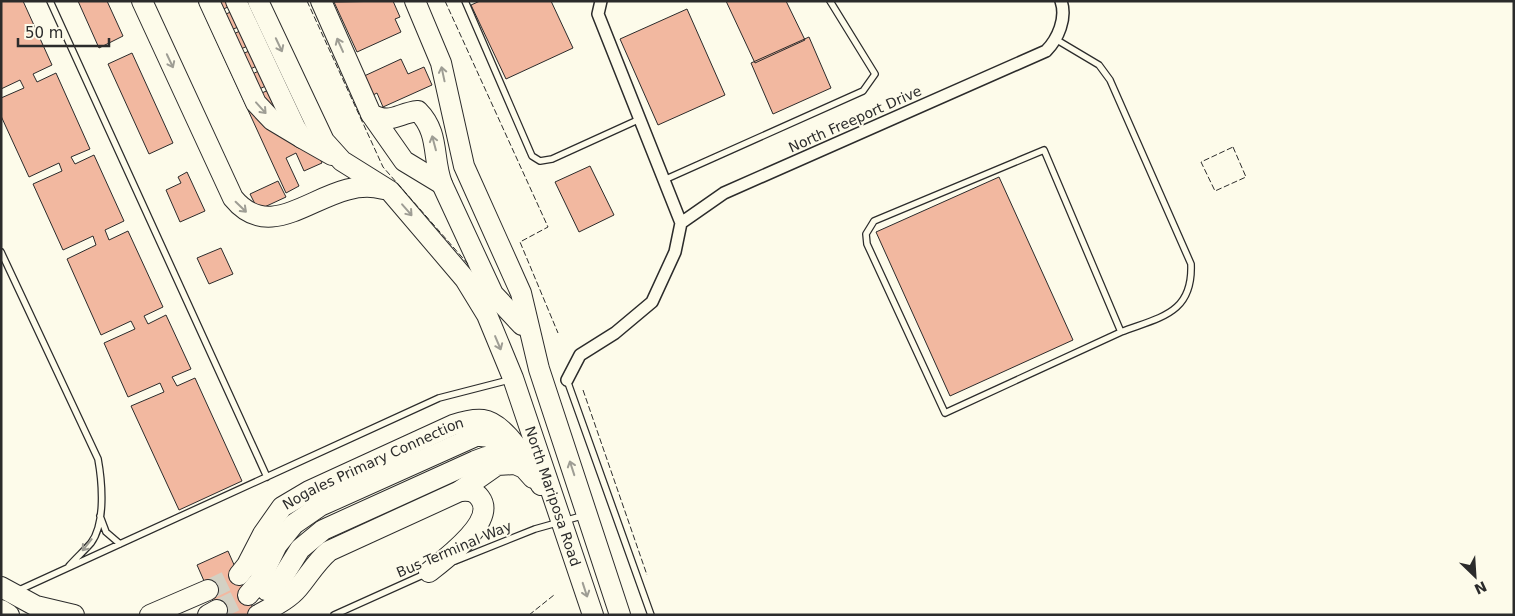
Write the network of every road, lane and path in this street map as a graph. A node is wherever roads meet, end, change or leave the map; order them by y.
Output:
1 (50, 1) edge
2 (209, 1) edge
3 (236, 1) edge
4 (320, 1) edge
5 (415, 1) edge
6 (465, 1) edge
7 (601, 1) edge
8 (830, 1) edge
9 (1060, 1) edge
10 (143, 2) edge
11 (261, 6) edge
12 (1057, 40) junction
13 (371, 114) junction
14 (640, 119) junction
15 (454, 129) junction
16 (302, 138) junction
17 (342, 161) junction
18 (664, 180) junction
19 (442, 184) junction
20 (390, 191) junction
21 (681, 223) junction
22 (1, 252) edge
23 (522, 325) junction
24 (1121, 332) junction
25 (532, 346) junction
26 (539, 369) junction
27 (513, 378) junction
28 (567, 380) joint
29 (512, 457) junction
30 (267, 477) junction
31 (460, 490) junction
32 (557, 511) junction
33 (587, 515) junction
34 (100, 516) junction
35 (120, 544) junction
36 (66, 569) junction
37 (429, 572) junction
38 (251, 594) edge
39 (5, 599) edge
40 (211, 603) edge
41 (36, 615) edge
42 (74, 615) edge
43 (150, 615) edge
44 (173, 615) edge
45 (334, 615) edge
46 (593, 615) edge
47 (620, 615) edge
48 (651, 615) edge

1 - 30 lane
2 -> 16 highway
3 - 16 highway
13 -> 4 highway
15 -> 5 highway
6 - 14 lane
7 - 14 street
8 - 18 lane
9 - 12 street
10 -> 20 highway
11 -> 17 highway
12 - 21 street, North Freeport Drive
12 - 24 lane
13 - 19 highway
19 -> 13 highway
14 - 18 street
15 - 23 highway
15 - 25 highway
16 - 17 highway
17 - 20 highway
18 - 21 street
19 - 23 highway
20 -> 27 highway
21 - 28 street
22 - 34 lane
23 - 25 highway
24 - 24 lane
25 - 26 highway
26 - 27 highway
33 -> 26 highway, North Mariposa Road
27 - 30 lane
27 - 32 highway, North Mariposa Road
28 - 48 lane
29 - 31 highway
29 - 32 highway, Nogales Primary Connection
29 - 32 highway, Nogales Primary Connection
29 - 38 highway
29 - 38 highway, Nogales Primary Connection
30 - 35 lane
31 - 37 highway
31 - 38 highway
32 - 33 lane, Bus Terminal Way
32 - 37 lane, Bus Terminal Way
32 -> 46 highway, North Mariposa Road
33 - 47 highway, North Mariposa Road
34 - 35 lane
34 -> 36 lane
35 - 36 lane
36 - 39 lane
37 - 45 lane, Bus Terminal Way
39 - 41 highway
39 - 42 highway
40 - 43 highway
40 - 44 highway

